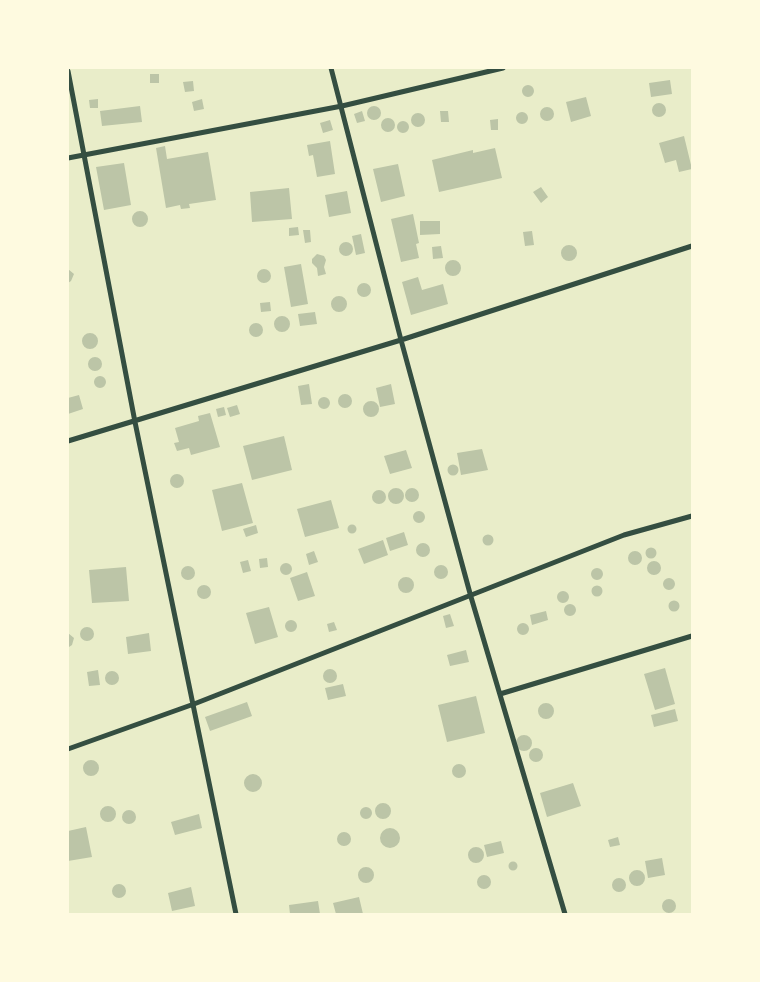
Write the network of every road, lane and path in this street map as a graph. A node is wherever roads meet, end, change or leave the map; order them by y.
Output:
1 (331, 68) edge
2 (503, 68) edge
3 (68, 72) edge
4 (342, 106) junction
5 (83, 155) junction
6 (68, 158) edge
7 (692, 246) edge
8 (401, 340) junction
9 (135, 422) junction
10 (68, 441) edge
11 (692, 516) edge
12 (471, 597) junction
13 (692, 636) edge
14 (500, 694) junction
15 (194, 704) junction
16 (68, 749) edge
17 (236, 914) edge
18 (565, 914) edge

1 - 4 street
2 - 4 street
3 - 5 street
4 - 5 street
4 - 8 street
5 - 6 street
5 - 9 street
7 - 8 street
8 - 9 street
8 - 12 street
9 - 10 street
9 - 15 street
11 - 12 street
12 - 14 street
12 - 15 street
13 - 14 street
14 - 18 street
15 - 16 street
15 - 17 street

